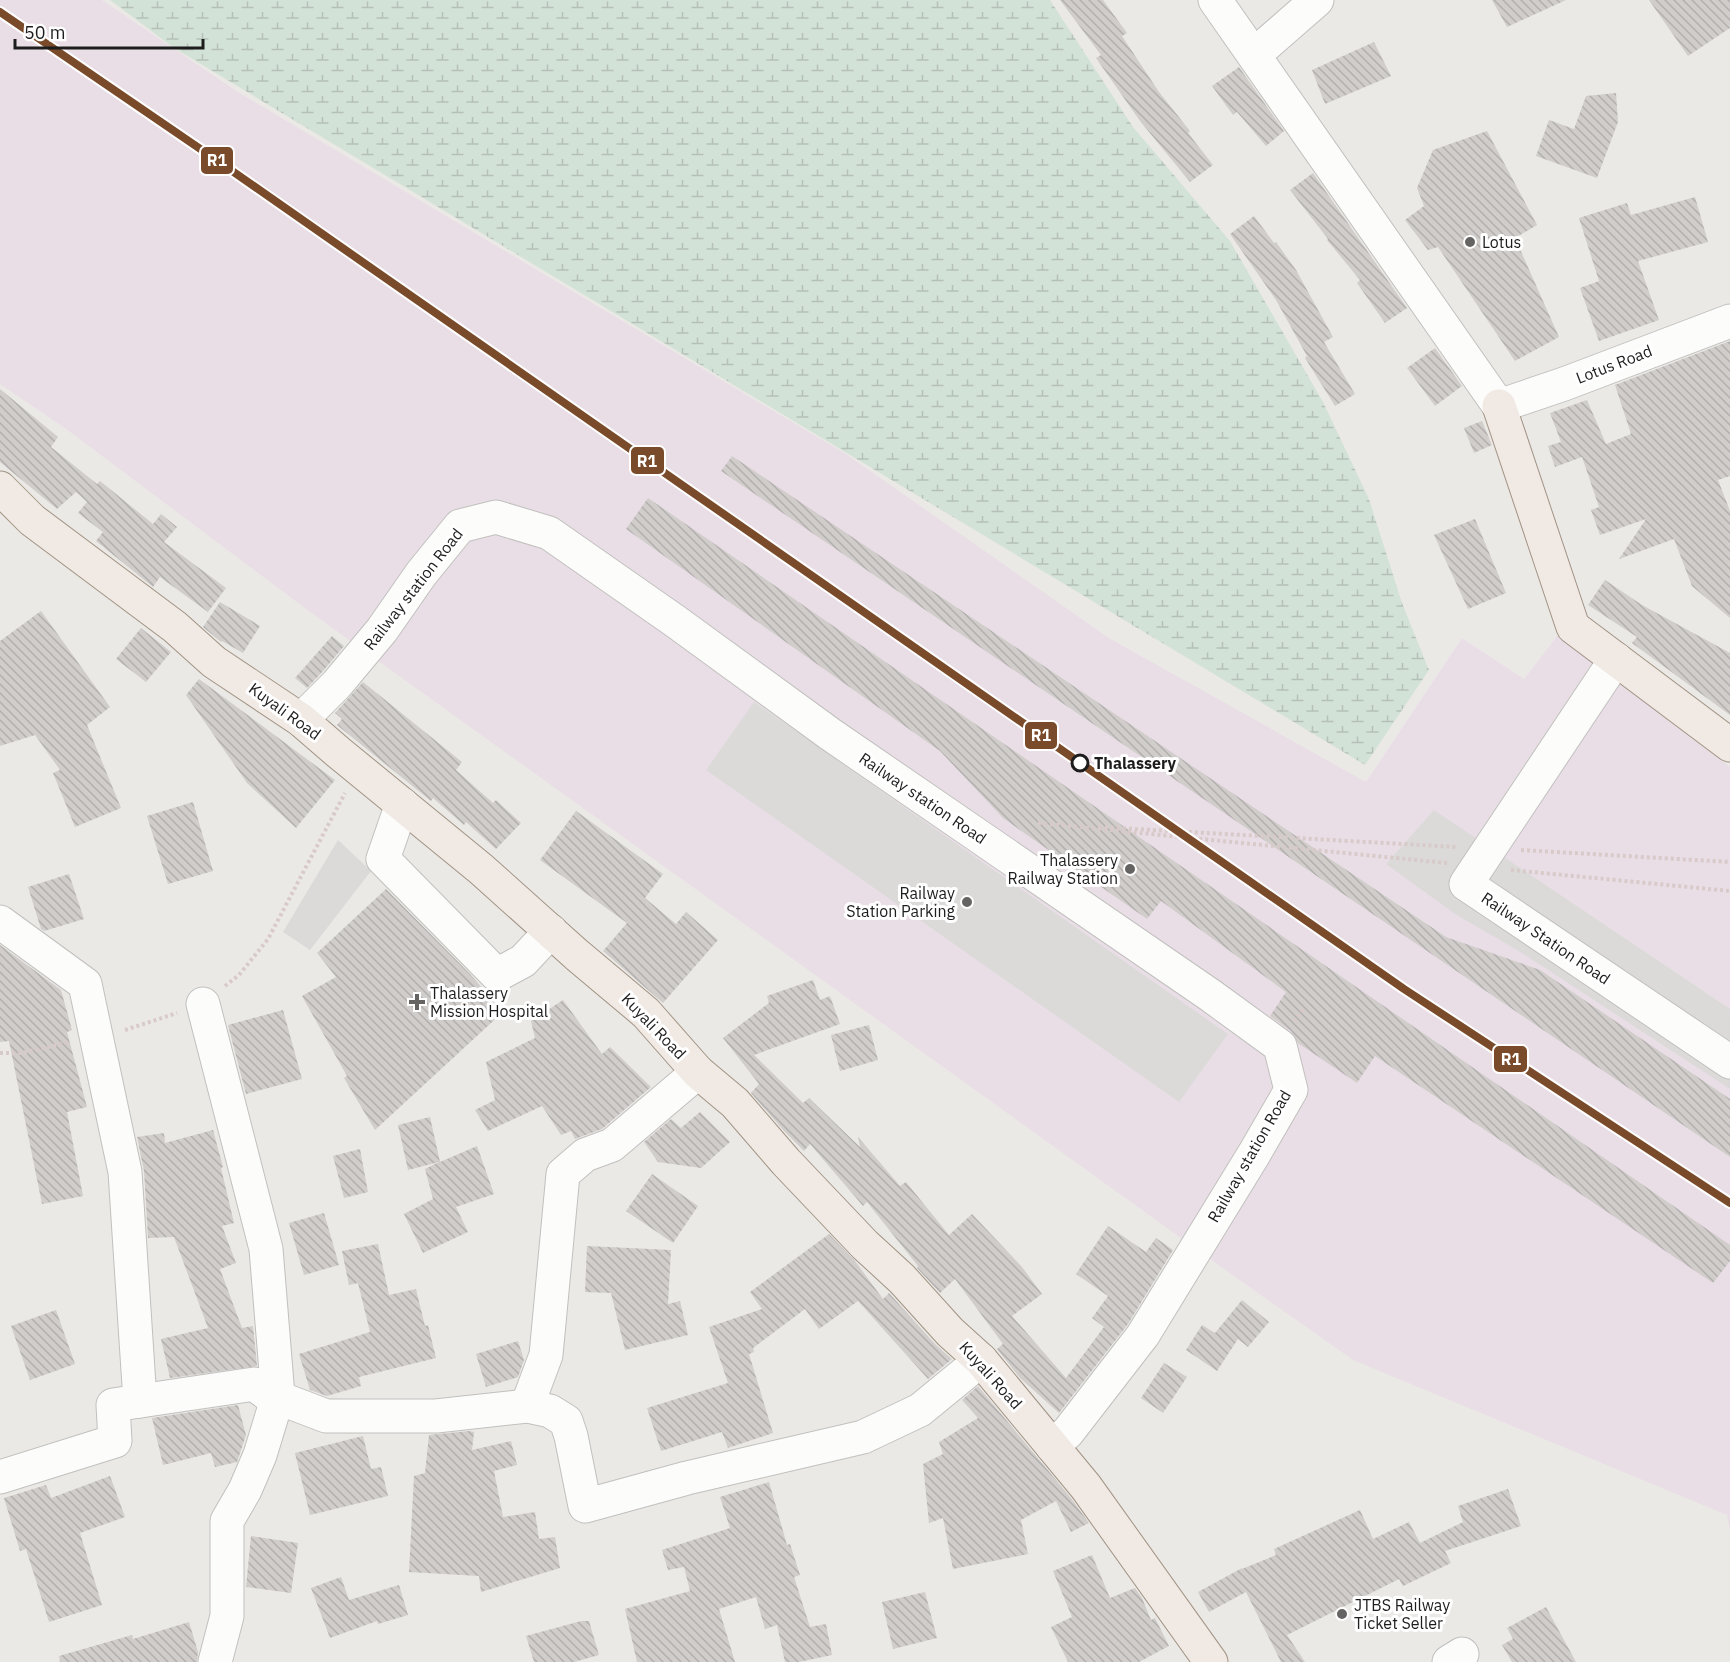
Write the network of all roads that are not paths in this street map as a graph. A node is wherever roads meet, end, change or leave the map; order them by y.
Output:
1 (1215, 0) edge
2 (1317, 0) edge
3 (1254, 56) junction
4 (1730, 321) edge
5 (1498, 406) junction
6 (0, 488) edge
7 (1616, 659) junction
8 (301, 720) junction
9 (1730, 745) edge
10 (402, 804) junction
11 (0, 922) edge
12 (551, 931) junction
13 (203, 1004) road end
14 (1730, 1062) edge
15 (698, 1072) junction
16 (981, 1360) junction
17 (278, 1396) junction
18 (140, 1401) junction
19 (526, 1406) junction
20 (1052, 1446) junction
21 (0, 1477) edge
22 (215, 1662) edge
23 (1211, 1662) edge

1 - 3 street
2 - 3 street
3 - 5 street
4 - 5 street, Lotus Road
5 - 7 main road
6 - 8 main road, Kuyali Road
7 - 9 main road
7 - 14 street, Railway Station Road
8 - 10 main road, Kuyali Road
8 - 20 street, Railway station Road
10 - 12 main road, Kuyali Road
10 - 12 street
11 - 18 street
12 - 15 main road, Kuyali Road
13 - 17 street
15 - 16 main road, Kuyali Road
15 - 19 street
16 - 19 street
16 - 20 main road, Kuyali Road
17 - 18 street
17 - 19 street
17 - 22 street
18 - 21 street
20 - 23 main road, Kuyali Road

